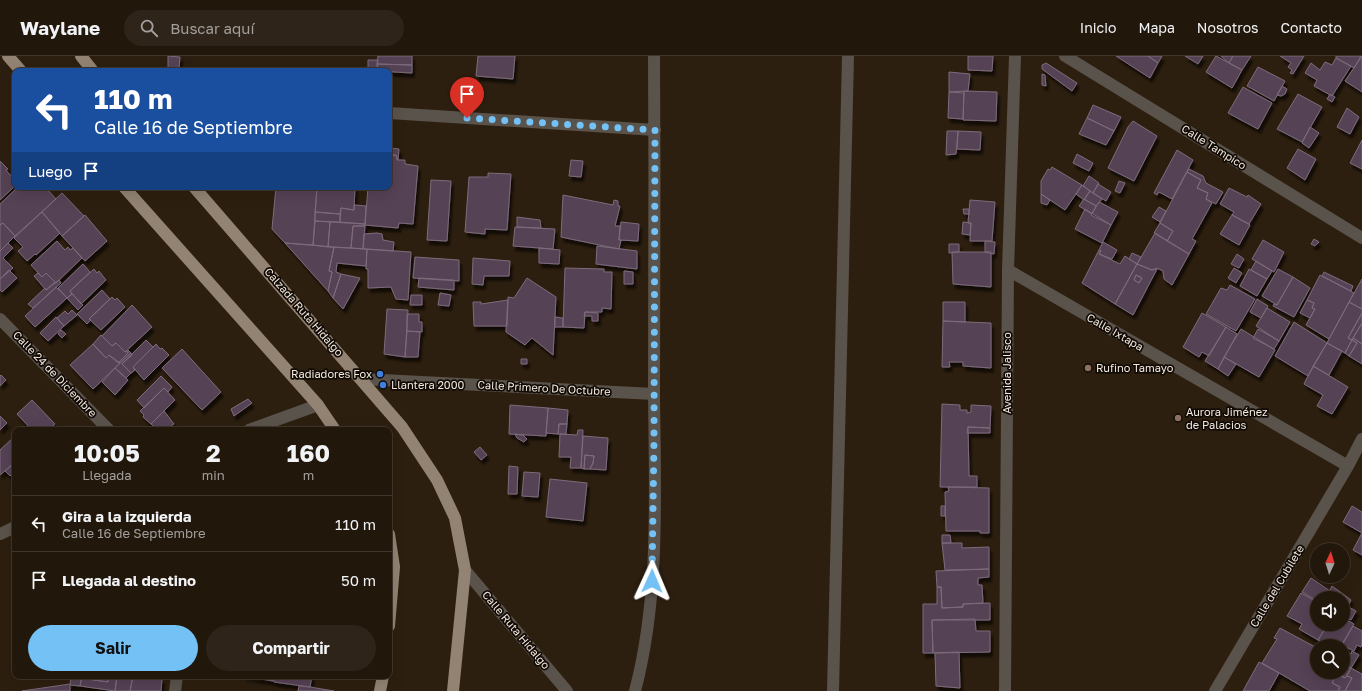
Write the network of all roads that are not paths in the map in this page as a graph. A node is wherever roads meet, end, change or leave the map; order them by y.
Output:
1 (8, 56) edge
2 (81, 56) edge
3 (654, 56) edge
4 (848, 56) edge
5 (1015, 56) edge
6 (1066, 56) edge
7 (18, 68) edge
8 (91, 68) edge
9 (392, 113) edge
10 (655, 130) junction
11 (127, 190) edge
12 (197, 190) edge
13 (1362, 238) edge
14 (1008, 270) junction
15 (0, 319) edge
16 (362, 378) junction
17 (654, 394) junction
18 (318, 405) junction
19 (106, 427) edge
20 (257, 427) edge
21 (333, 427) edge
22 (1362, 438) edge
23 (1348, 466) junction
24 (12, 528) edge
25 (0, 534) edge
26 (392, 554) edge
27 (465, 570) junction
28 (392, 591) edge
29 (177, 679) edge
30 (382, 679) edge
31 (175, 691) edge
32 (380, 691) edge
33 (453, 691) edge
34 (567, 691) edge
35 (635, 691) edge
36 (834, 691) edge
37 (1005, 691) edge
38 (1215, 691) edge

1 - 7 main road
2 - 8 main road
3 - 10 street
4 - 36 street
5 - 14 street, Avenida Jalisco
6 - 13 street, Calle Tampico
9 - 10 street
10 - 17 street
11 - 18 main road
12 - 16 main road, Calzada Ruta Hidalgo
14 - 23 street, Calle Ixtapa
14 - 37 street, Avenida Jalisco
15 - 19 street, Calle 24 de Diciembre
16 - 17 street, Calle Primero De Octubre
16 - 27 main road, Calzada Ruta Hidalgo
17 - 35 street
18 - 20 street
18 - 21 main road
22 - 23 street, Calle del Cubilete
23 - 38 street, Calle del Cubilete
24 - 25 street
26 - 28 main road
27 - 33 main road, Calzada Ruta Hidalgo
27 - 34 street, Calle Ruta Hidalgo
29 - 31 street
30 - 32 main road

